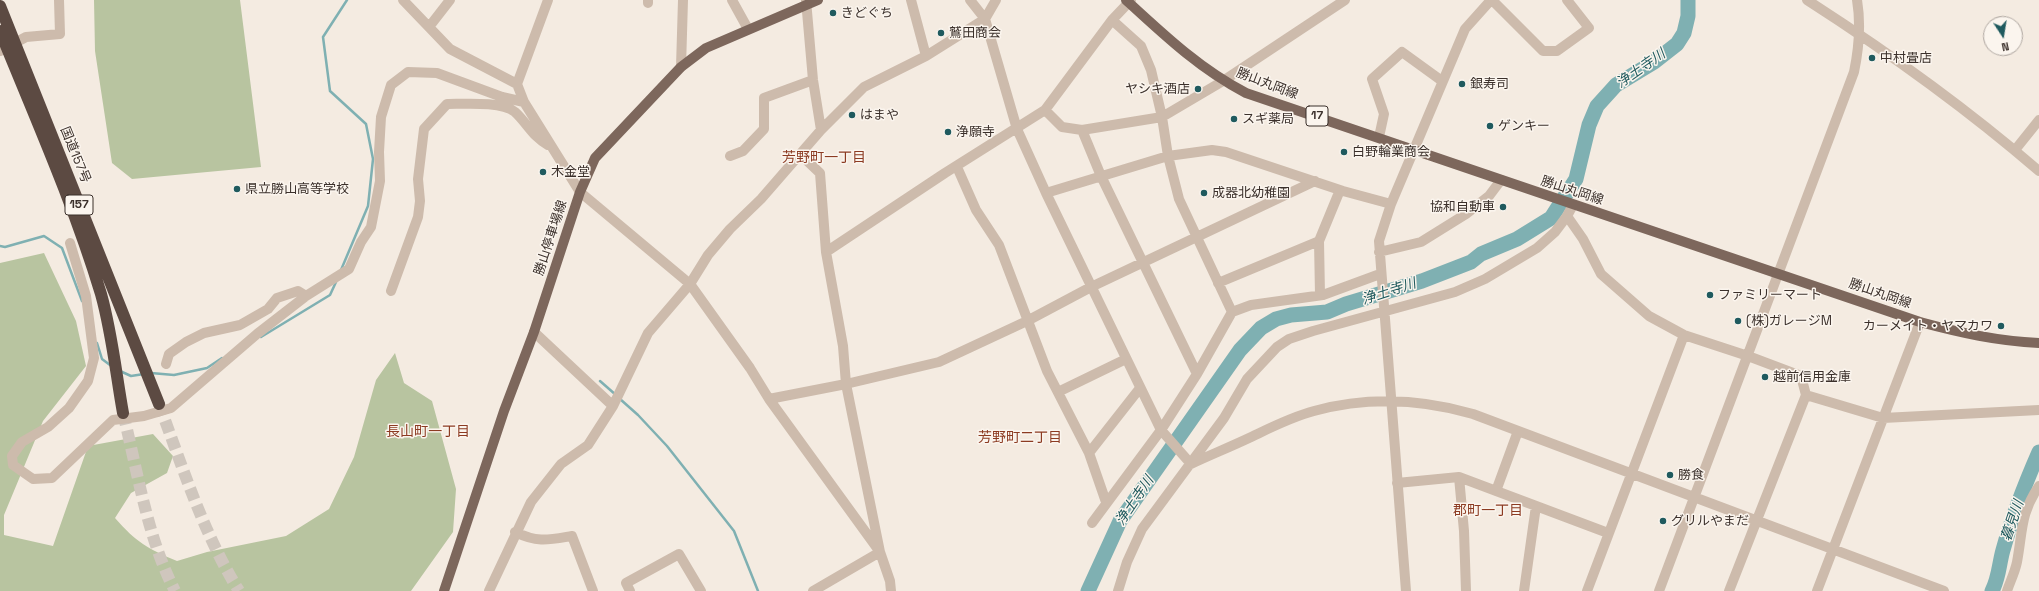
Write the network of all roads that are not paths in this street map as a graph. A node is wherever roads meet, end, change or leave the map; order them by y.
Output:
1 (59, 0) edge
2 (403, 0) edge
3 (450, 0) edge
4 (548, 0) edge
5 (683, 0) edge
6 (732, 0) edge
7 (818, 0) edge
8 (911, 0) edge
9 (970, 0) edge
10 (996, 0) edge
11 (1344, 0) edge
12 (1491, 0) edge
13 (1567, 0) edge
14 (1807, 0) edge
15 (1857, 0) edge
16 (1129, 1) edge
17 (806, 3) edge
18 (0, 6) edge
19 (985, 18) junction
20 (1112, 20) junction
21 (429, 27) junction
22 (748, 29) junction
23 (0, 31) edge
24 (1859, 34) junction
25 (7, 47) edge
26 (926, 56) junction
27 (681, 67) junction
28 (813, 80) junction
29 (1223, 81) junction
30 (1442, 81) junction
31 (517, 84) junction
32 (524, 102) junction
33 (1045, 110) junction
34 (1162, 116) junction
35 (2039, 120) edge
36 (1017, 129) junction
37 (821, 130) junction
38 (1082, 130) junction
39 (1379, 137) junction
40 (551, 147) junction
41 (1414, 149) junction
42 (2015, 150) junction
43 (800, 154) junction
44 (730, 156) dead end
45 (1168, 156) junction
46 (956, 167) junction
47 (2039, 170) edge
48 (1101, 176) junction
49 (1501, 180) junction
50 (1315, 181) junction
51 (1340, 190) junction
52 (580, 192) junction
53 (1046, 193) junction
54 (1391, 204) junction
55 (1573, 205) junction
56 (1567, 216) junction
57 (1197, 238) junction
58 (1319, 241) junction
59 (70, 243) dead end
60 (826, 252) junction
61 (1379, 252) junction
62 (1143, 264) junction
63 (1780, 273) junction
64 (1380, 277) junction
65 (1218, 283) junction
66 (690, 284) junction
67 (1091, 287) junction
68 (391, 291) dead end
69 (1320, 295) junction
70 (306, 296) junction
71 (1232, 312) junction
72 (1383, 312) junction
73 (1027, 321) junction
74 (1920, 322) junction
75 (534, 332) junction
76 (1684, 335) junction
77 (2037, 343) edge
78 (1748, 356) junction
79 (1126, 359) junction
80 (166, 364) dead end
81 (1197, 374) junction
82 (846, 384) junction
83 (1140, 388) junction
84 (1058, 392) junction
85 (1806, 395) junction
86 (769, 399) junction
87 (1390, 401) junction
88 (159, 404) tunnel mouth
89 (612, 406) junction
90 (2038, 410) edge
91 (123, 413) tunnel mouth
92 (1883, 418) junction
93 (1518, 431) junction
94 (1163, 433) junction
95 (1089, 453) junction
96 (1190, 464) junction
97 (1632, 474) junction
98 (1459, 477) junction
99 (1397, 483) junction
100 (2039, 486) edge
101 (1496, 491) junction
102 (1694, 498) junction
103 (2034, 500) edge
104 (1106, 502) junction
105 (1536, 506) junction
106 (1756, 521) junction
107 (1092, 523) dead end
108 (515, 532) junction
109 (1608, 533) junction
110 (1832, 549) junction
111 (880, 552) junction
112 (444, 591) edge
113 (490, 591) edge
114 (593, 591) edge
115 (630, 591) edge
116 (700, 591) edge
117 (812, 591) edge
118 (891, 591) edge
119 (1118, 591) edge
120 (1406, 591) edge
121 (1466, 591) edge
122 (1524, 591) edge
123 (1587, 591) edge
124 (1659, 591) edge
125 (1729, 591) edge
126 (1817, 591) edge
127 (1944, 591) edge
128 (2006, 591) edge

1 - 25 street
2 - 21 street
3 - 21 street
4 - 31 street
5 - 27 street
6 - 22 street
7 - 17 main road, 勝山停車場線
8 - 26 street
9 - 19 street
10 - 19 street
11 - 29 street
12 - 13 street
12 - 30 street
14 - 24 street
15 - 24 street
16 - 20 street
16 - 29 main road, 勝山丸岡線 / 17
17 - 22 main road, 勝山停車場線
17 - 28 street
18 - 25 highway, 国道157号 / 157
19 - 26 street
19 - 36 street
20 - 33 street
20 - 34 street
21 - 31 street
22 - 27 main road, 勝山停車場線
23 - 25 highway, 国道157号 / 157
24 - 42 street
24 - 63 street
25 - 88 highway, 国道157号 / 157
25 - 91 highway, 国道157号 / 157
26 - 37 street
27 - 52 main road, 勝山停車場線
28 - 37 street
28 - 44 street
29 - 34 street
29 - 39 main road, 勝山丸岡線 / 17
30 - 39 street
30 - 41 street
31 - 32 street
32 - 40 street
32 - 70 street
33 - 36 street
33 - 38 street
34 - 38 street
34 - 45 street
35 - 42 street
36 - 46 street
36 - 53 street
37 - 43 street
38 - 48 street
39 - 41 main road, 勝山丸岡線 / 17
40 - 52 street
40 - 68 street
41 - 49 main road, 勝山丸岡線 / 17
41 - 54 street
42 - 47 street
43 - 60 street
43 - 66 street
45 - 48 street
45 - 50 street
45 - 57 street
46 - 60 street
46 - 73 street
48 - 53 street
48 - 62 street
49 - 55 main road, 勝山丸岡線 / 17
49 - 61 street
50 - 51 street
50 - 57 street
51 - 54 street
51 - 58 street
52 - 66 street
52 - 75 main road, 勝山停車場線
53 - 67 street
54 - 61 street
55 - 56 street
55 - 63 main road, 勝山丸岡線 / 17
56 - 72 street
56 - 76 street
57 - 62 street
57 - 65 street
58 - 65 street
58 - 69 street
59 - 70 street
60 - 82 street
61 - 64 street
62 - 67 street
62 - 81 street
63 - 74 main road, 勝山丸岡線 / 17
63 - 78 street
64 - 69 street
64 - 72 street
65 - 71 street
66 - 86 street
66 - 89 street
67 - 73 street
67 - 79 street
69 - 71 street
70 - 80 street
71 - 81 street
72 - 87 street
72 - 96 street
73 - 82 street
73 - 84 street
74 - 77 main road, 勝山丸岡線 / 17
74 - 92 street
75 - 89 street
75 - 112 main road, 勝山停車場線
76 - 78 street
76 - 97 street
78 - 85 street
78 - 102 street
79 - 83 street
79 - 84 street
81 - 94 street
82 - 86 street
82 - 111 street
83 - 94 street
83 - 95 street
84 - 95 street
85 - 92 street
85 - 106 street
86 - 111 street
87 - 93 street
87 - 96 street
87 - 99 street
89 - 108 street
90 - 92 street
92 - 110 street
93 - 97 street
93 - 101 street
94 - 96 street
94 - 104 street
95 - 104 street
96 - 119 street
97 - 102 street
97 - 109 street
98 - 99 street
98 - 101 street
98 - 121 street
99 - 120 street
100 - 103 street
101 - 105 street
102 - 106 street
102 - 124 street
103 - 128 street
104 - 107 street
105 - 109 street
105 - 122 street
106 - 110 street
106 - 125 street
108 - 113 street
108 - 114 street
109 - 123 street
110 - 126 street
110 - 127 street
111 - 117 street
111 - 118 street
115 - 116 street

